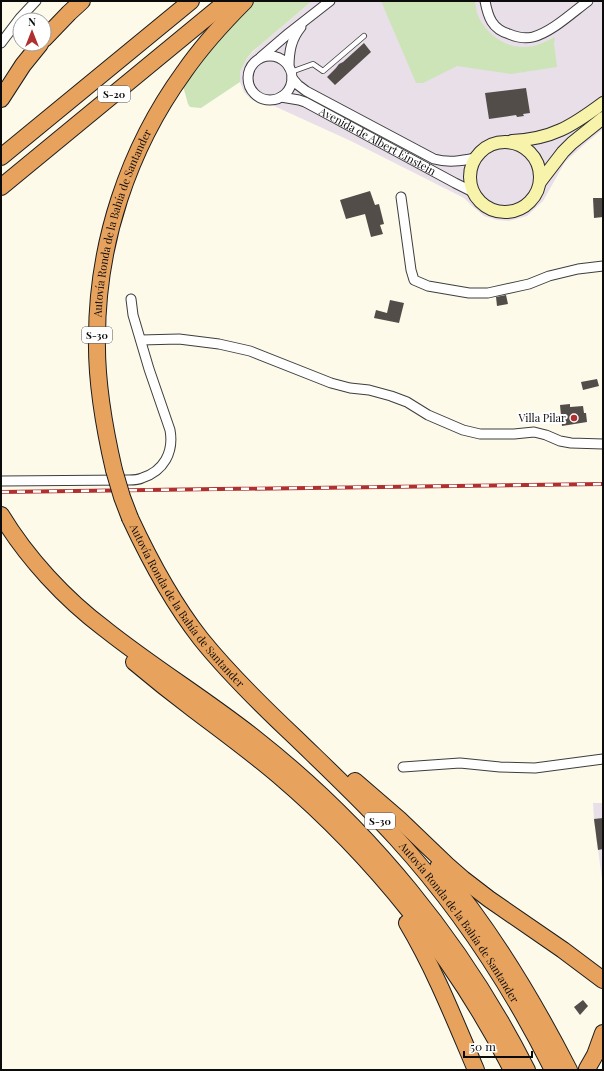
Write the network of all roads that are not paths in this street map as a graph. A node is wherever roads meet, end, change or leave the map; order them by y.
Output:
1 (36, 1) edge
2 (82, 1) edge
3 (191, 1) edge
4 (227, 1) edge
5 (245, 1) edge
6 (330, 1) edge
7 (485, 1) edge
8 (588, 1) edge
9 (307, 20) junction
10 (52, 31) edge
11 (364, 36) dead end
12 (1, 43) edge
13 (34, 52) edge
14 (259, 59) junction
15 (290, 72) junction
16 (281, 97) junction
17 (1, 99) edge
18 (603, 103) edge
19 (603, 118) edge
20 (507, 141) junction
21 (1, 157) edge
22 (475, 158) junction
23 (540, 182) junction
24 (1, 187) edge
25 (473, 192) junction
26 (401, 197) dead end
27 (603, 266) edge
28 (131, 299) dead end
29 (141, 340) junction
30 (603, 444) edge
31 (1, 481) edge
32 (2, 516) edge
33 (23, 546) junction
34 (201, 639) junction
35 (603, 759) edge
36 (403, 767) dead end
37 (363, 789) junction
38 (355, 848) junction
39 (603, 980) edge
40 (603, 1033) edge
41 (603, 1060) edge
42 (586, 1069) edge
43 (476, 1070) edge
44 (512, 1070) edge
45 (527, 1070) edge
46 (553, 1070) edge
47 (569, 1070) edge

1 - 12 street
2 - 10 highway
3 - 21 highway, S-20
4 - 24 highway, S-20
5 - 34 highway, Autovía Ronda de la Bahía de Santander / S-30, bridge
6 - 9 street
7 - 8 street
9 - 14 street
9 - 15 street
11 - 15 lane
13 - 17 highway
14 - 15 street
14 - 16 street
15 - 16 street
15 - 22 street, Avenida de Albert Einstein
16 - 25 street, Avenida de Albert Einstein
18 - 20 main road
19 - 23 main road
20 - 22 main road
20 - 23 main road
22 - 25 main road
23 - 25 main road
26 - 27 street
28 - 29 street
29 - 30 street
29 - 31 street
32 - 33 highway, Autovía Ronda de la Bahía de Santander / S-30
33 - 38 highway
33 - 45 highway, Autovía Ronda de la Bahía de Santander / S-30
34 - 37 highway
34 - 46 highway, Autovía Ronda de la Bahía de Santander / S-30
35 - 36 street
37 - 39 highway
37 - 47 highway
38 - 43 highway
38 - 44 highway
40 - 42 highway
41 - 42 highway

